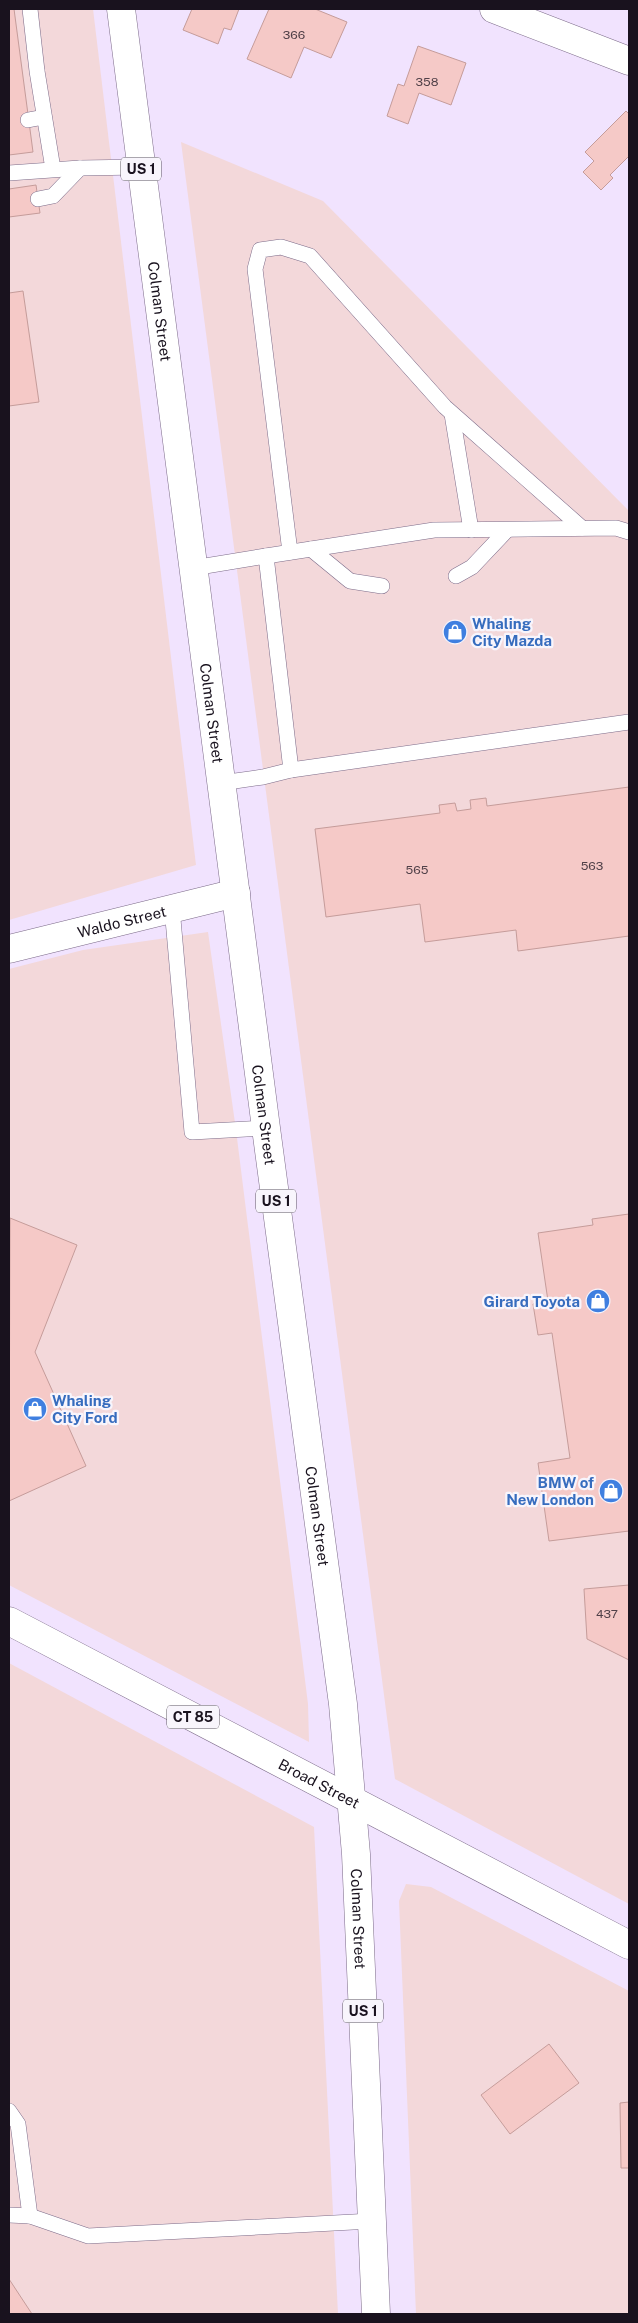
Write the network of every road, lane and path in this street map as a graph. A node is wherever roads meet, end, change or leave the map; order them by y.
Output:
1 (30, 9) edge
2 (121, 9) edge
3 (494, 9) edge
4 (629, 61) edge
5 (44, 117) junction
6 (28, 120) dead end
7 (141, 166) junction
8 (80, 168) junction
9 (52, 169) junction
10 (9, 174) edge
11 (38, 198) dead end
12 (452, 414) junction
13 (582, 528) junction
14 (472, 530) junction
15 (507, 530) junction
16 (629, 532) edge
17 (311, 549) junction
18 (290, 552) junction
19 (266, 556) junction
20 (193, 568) junction
21 (456, 576) dead end
22 (382, 586) dead end
23 (629, 722) edge
24 (291, 770) junction
25 (221, 783) junction
26 (236, 893) junction
27 (172, 908) junction
28 (9, 949) edge
29 (266, 1128) junction
30 (9, 1623) edge
31 (353, 1801) junction
32 (629, 1946) edge
33 (9, 2110) edge
34 (9, 2216) edge
35 (30, 2216) junction
36 (372, 2221) junction
37 (376, 2314) edge

1 - 5 lane
2 - 7 main road, Colman Street / US 1
3 - 4 main road
5 - 6 lane
5 - 9 lane
7 - 8 lane
7 - 20 main road, Colman Street / US 1
8 - 9 lane
8 - 11 lane
9 - 10 lane
12 - 13 lane
12 - 14 lane
12 - 18 lane
13 - 15 lane
13 - 16 lane
14 - 15 lane
14 - 17 lane
15 - 21 lane
17 - 18 lane
17 - 22 lane
18 - 19 lane
19 - 20 lane
19 - 24 lane
20 - 25 main road, Colman Street / US 1
23 - 24 lane
24 - 25 lane
25 - 26 main road, Colman Street / US 1
26 - 27 main road, Waldo Street
26 - 29 main road, Colman Street / US 1
27 - 28 main road, Waldo Street
27 - 29 lane
29 - 31 main road, Colman Street / US 1
30 - 31 main road, Broad Street / CT 85
31 - 32 main road, Broad Street
31 - 36 main road, Colman Street / US 1
33 - 35 lane
34 - 35 lane
35 - 36 lane
36 - 37 main road, Colman Street / US 1

